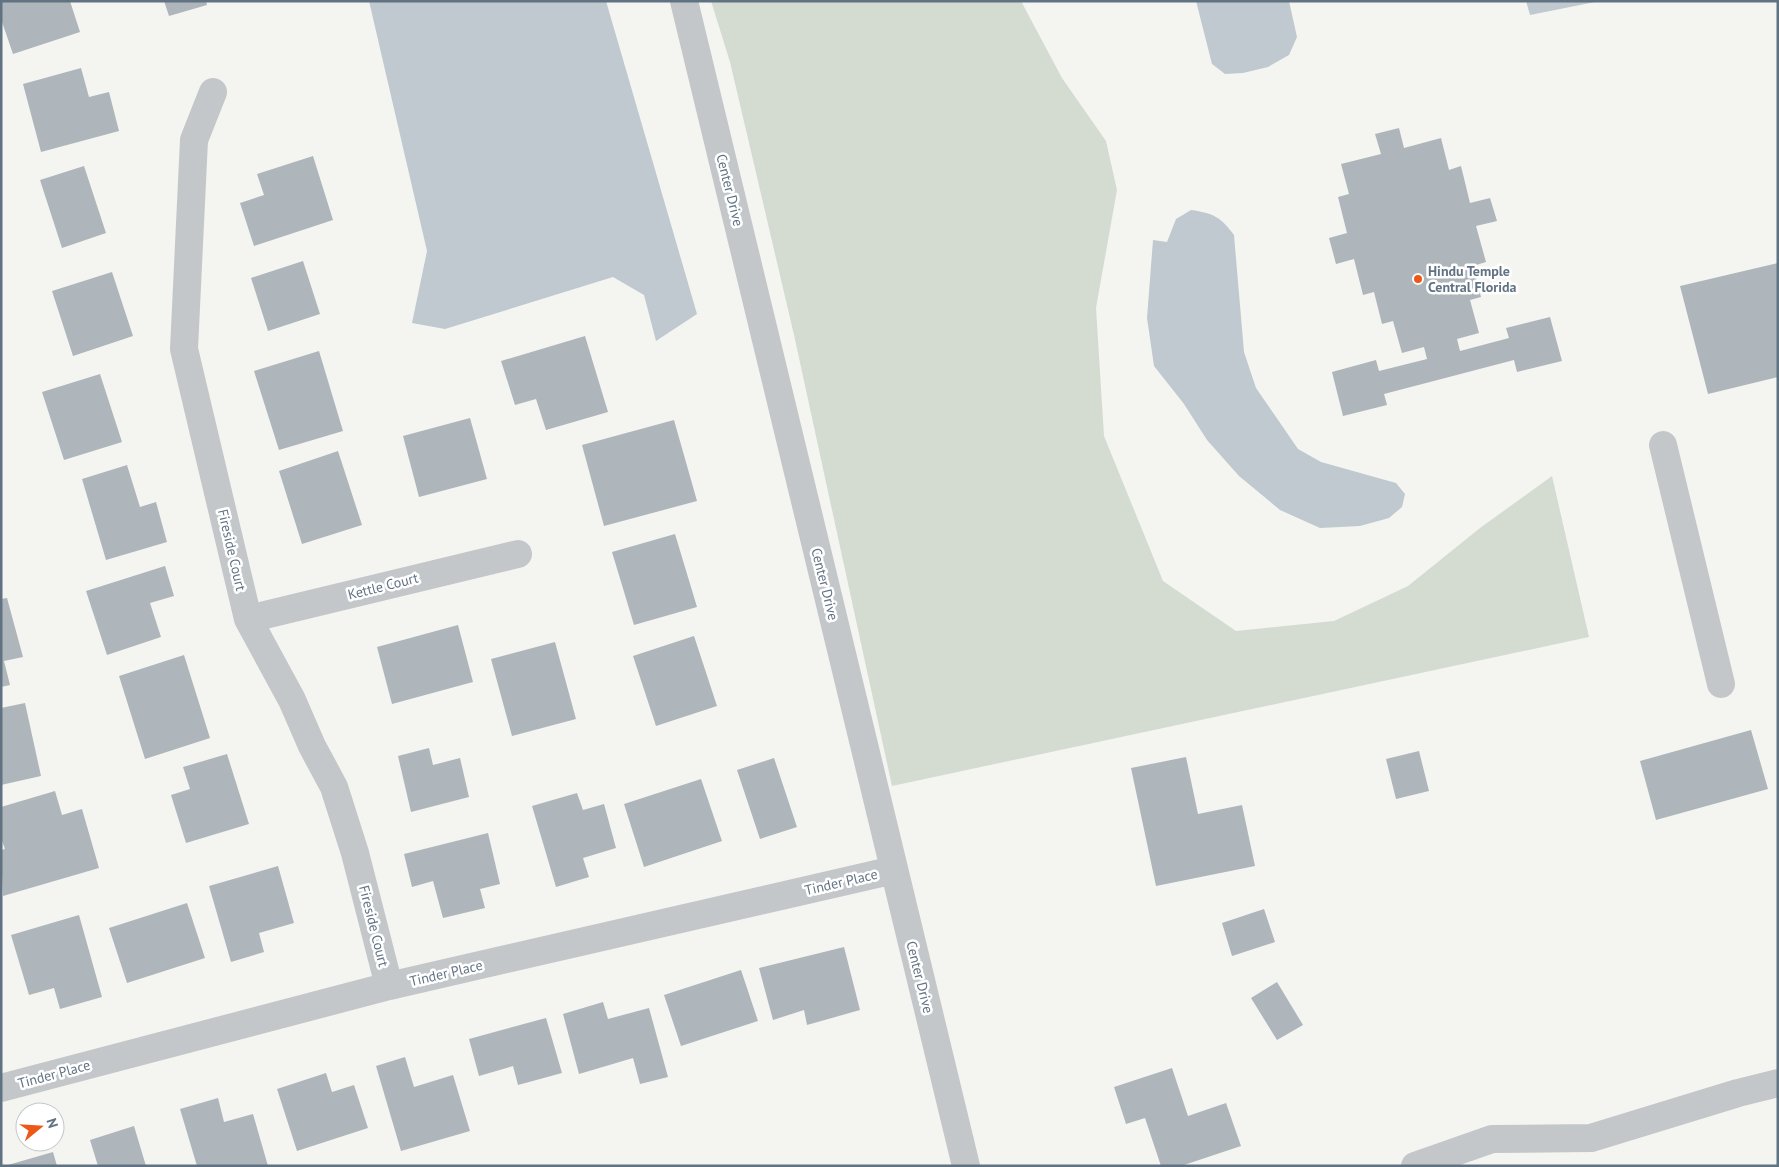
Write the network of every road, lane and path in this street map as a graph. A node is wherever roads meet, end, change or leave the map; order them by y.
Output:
1 (684, 1) edge
2 (213, 92) dead end
3 (1663, 445) dead end
4 (518, 554) dead end
5 (248, 619) junction
6 (1721, 684) dead end
7 (894, 870) junction
8 (389, 986) junction
9 (1778, 1083) edge
10 (1, 1088) edge
11 (966, 1166) edge
12 (1416, 1166) edge

1 - 7 street, Center Drive
2 - 5 street, Fireside Court
3 - 6 street
4 - 5 street, Kettle Court
5 - 8 street, Fireside Court
7 - 8 street, Tinder Place
7 - 11 street, Center Drive
8 - 10 street, Tinder Place
9 - 12 street

